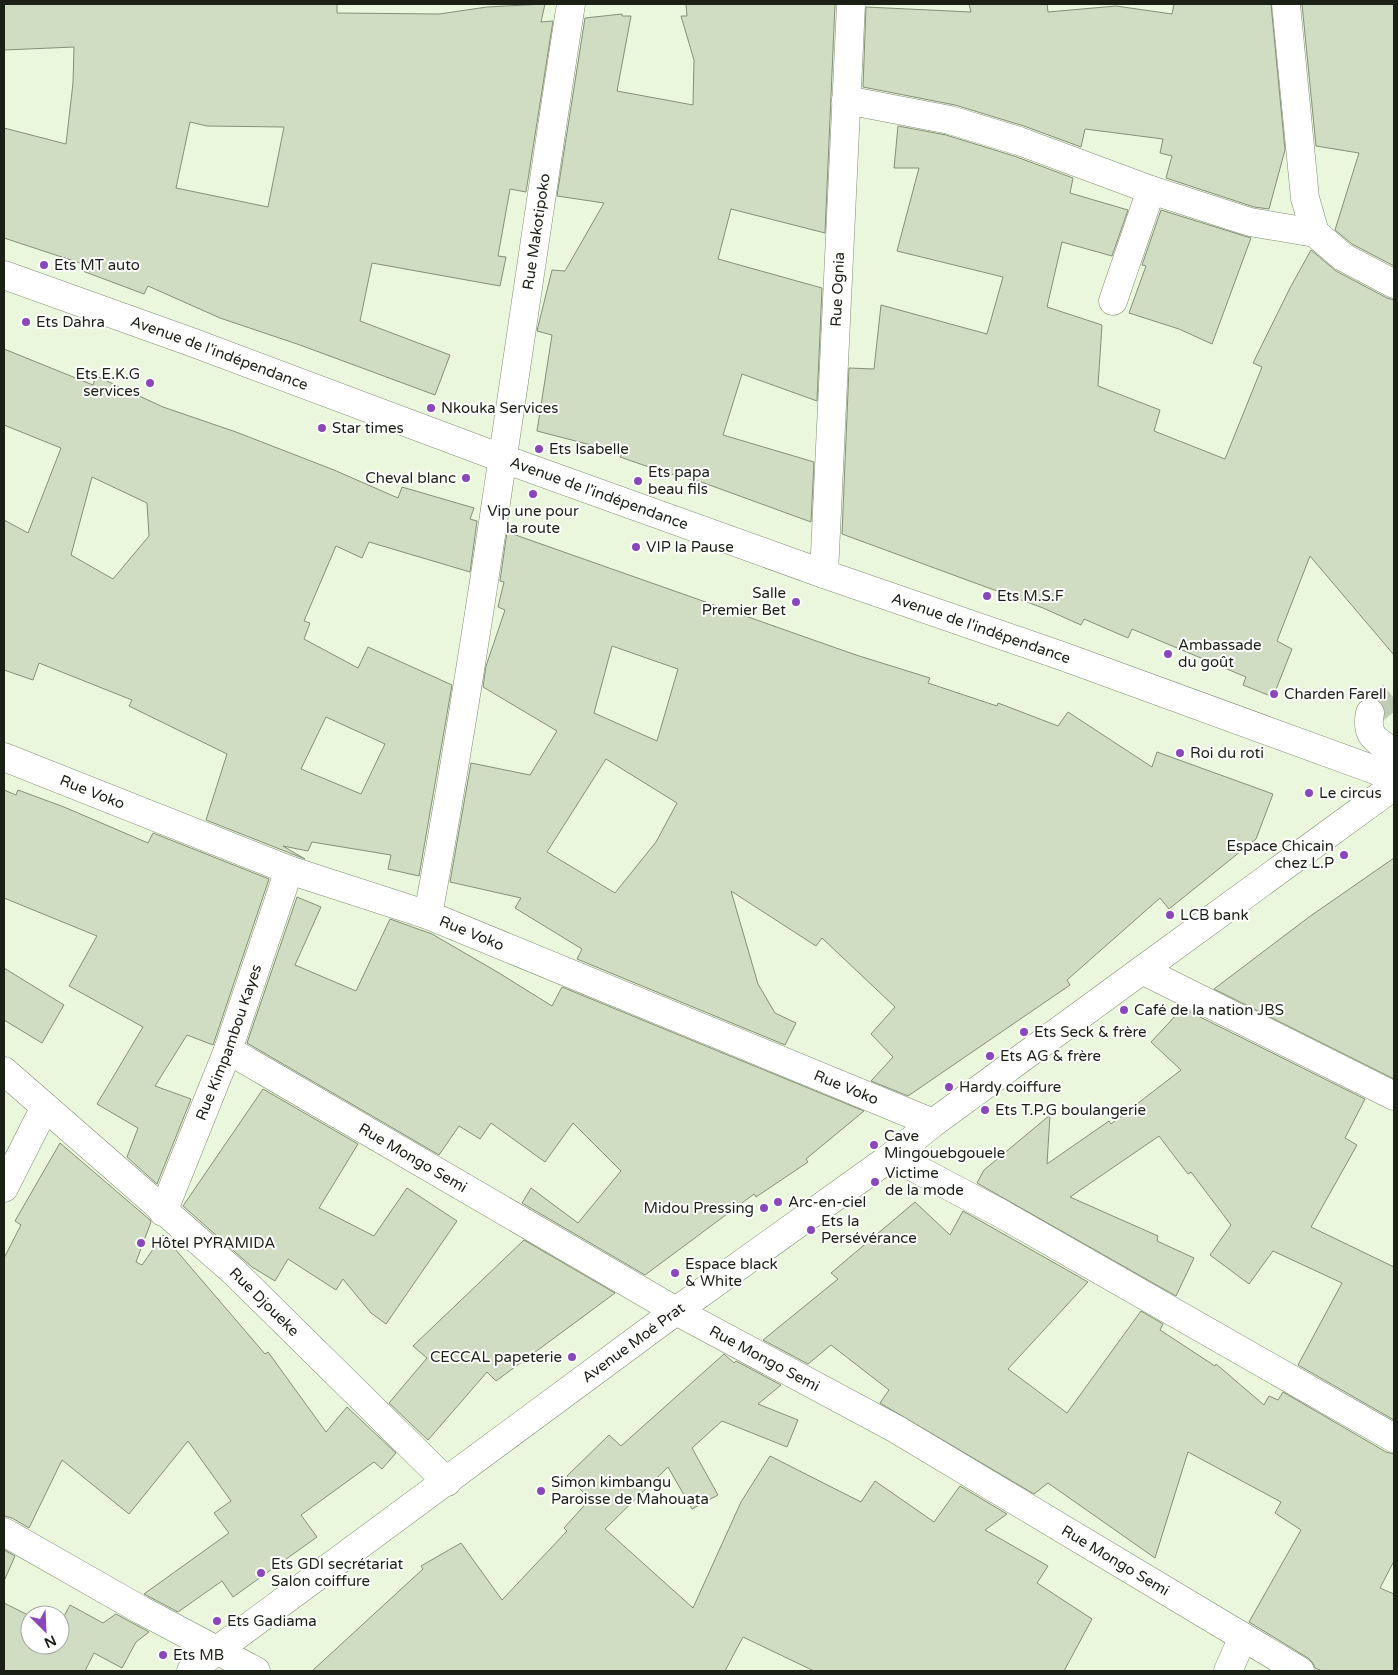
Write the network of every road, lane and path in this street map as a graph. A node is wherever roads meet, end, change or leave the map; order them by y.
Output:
1 (571, 4) edge
2 (851, 4) edge
3 (1286, 4) edge
4 (846, 100) junction
5 (1151, 190) junction
6 (1315, 233) junction
7 (4, 275) edge
8 (1394, 284) edge
9 (1113, 301) dead end
10 (504, 459) junction
11 (824, 574) junction
12 (1370, 713) dead end
13 (1394, 753) edge
14 (4, 757) edge
15 (1394, 777) edge
16 (1394, 786) edge
17 (289, 870) junction
18 (428, 915) junction
19 (1142, 970) junction
20 (228, 1050) junction
21 (4, 1071) edge
22 (1394, 1096) edge
23 (45, 1107) junction
24 (933, 1123) junction
25 (892, 1156) junction
26 (4, 1188) edge
27 (164, 1212) junction
28 (676, 1311) junction
29 (1394, 1438) edge
30 (447, 1482) junction
31 (4, 1532) edge
32 (1242, 1637) junction
33 (216, 1651) junction
34 (191, 1671) edge
35 (256, 1671) edge
36 (1228, 1671) edge
37 (1300, 1671) edge

1 - 10 street, Rue Makotipoko
2 - 4 street, Rue Ognia
3 - 6 street
4 - 5 street
4 - 11 street, Rue Ognia
5 - 6 street
5 - 9 street
6 - 8 street
7 - 10 street, Avenue de l'indépendance
10 - 11 street, Avenue de l'indépendance
10 - 18 street, Rue Makotipoko
11 - 15 street, Avenue de l'indépendance
12 - 13 street
14 - 17 street, Rue Voko
16 - 19 street, Avenue Moé Prat
17 - 18 street, Rue Voko
17 - 20 street, Rue Kimpambou Kayes
18 - 24 street, Rue Voko
19 - 22 street
19 - 24 street, Avenue Moé Prat
20 - 27 street, Rue Kimpambou Kayes
20 - 28 street, Rue Mongo Semi
21 - 23 street, Rue Djoueke
23 - 26 street
23 - 27 street, Rue Djoueke
24 - 25 street, Avenue Moé Prat
25 - 28 street, Avenue Moé Prat
25 - 29 street
27 - 30 street, Rue Djoueke
28 - 30 street, Avenue Moé Prat
28 - 32 street, Rue Mongo Semi
30 - 33 street, Avenue Moé Prat
31 - 33 street
32 - 36 street
32 - 37 street, Rue Mongo Semi
33 - 34 street, Avenue Moé Prat
33 - 35 street

